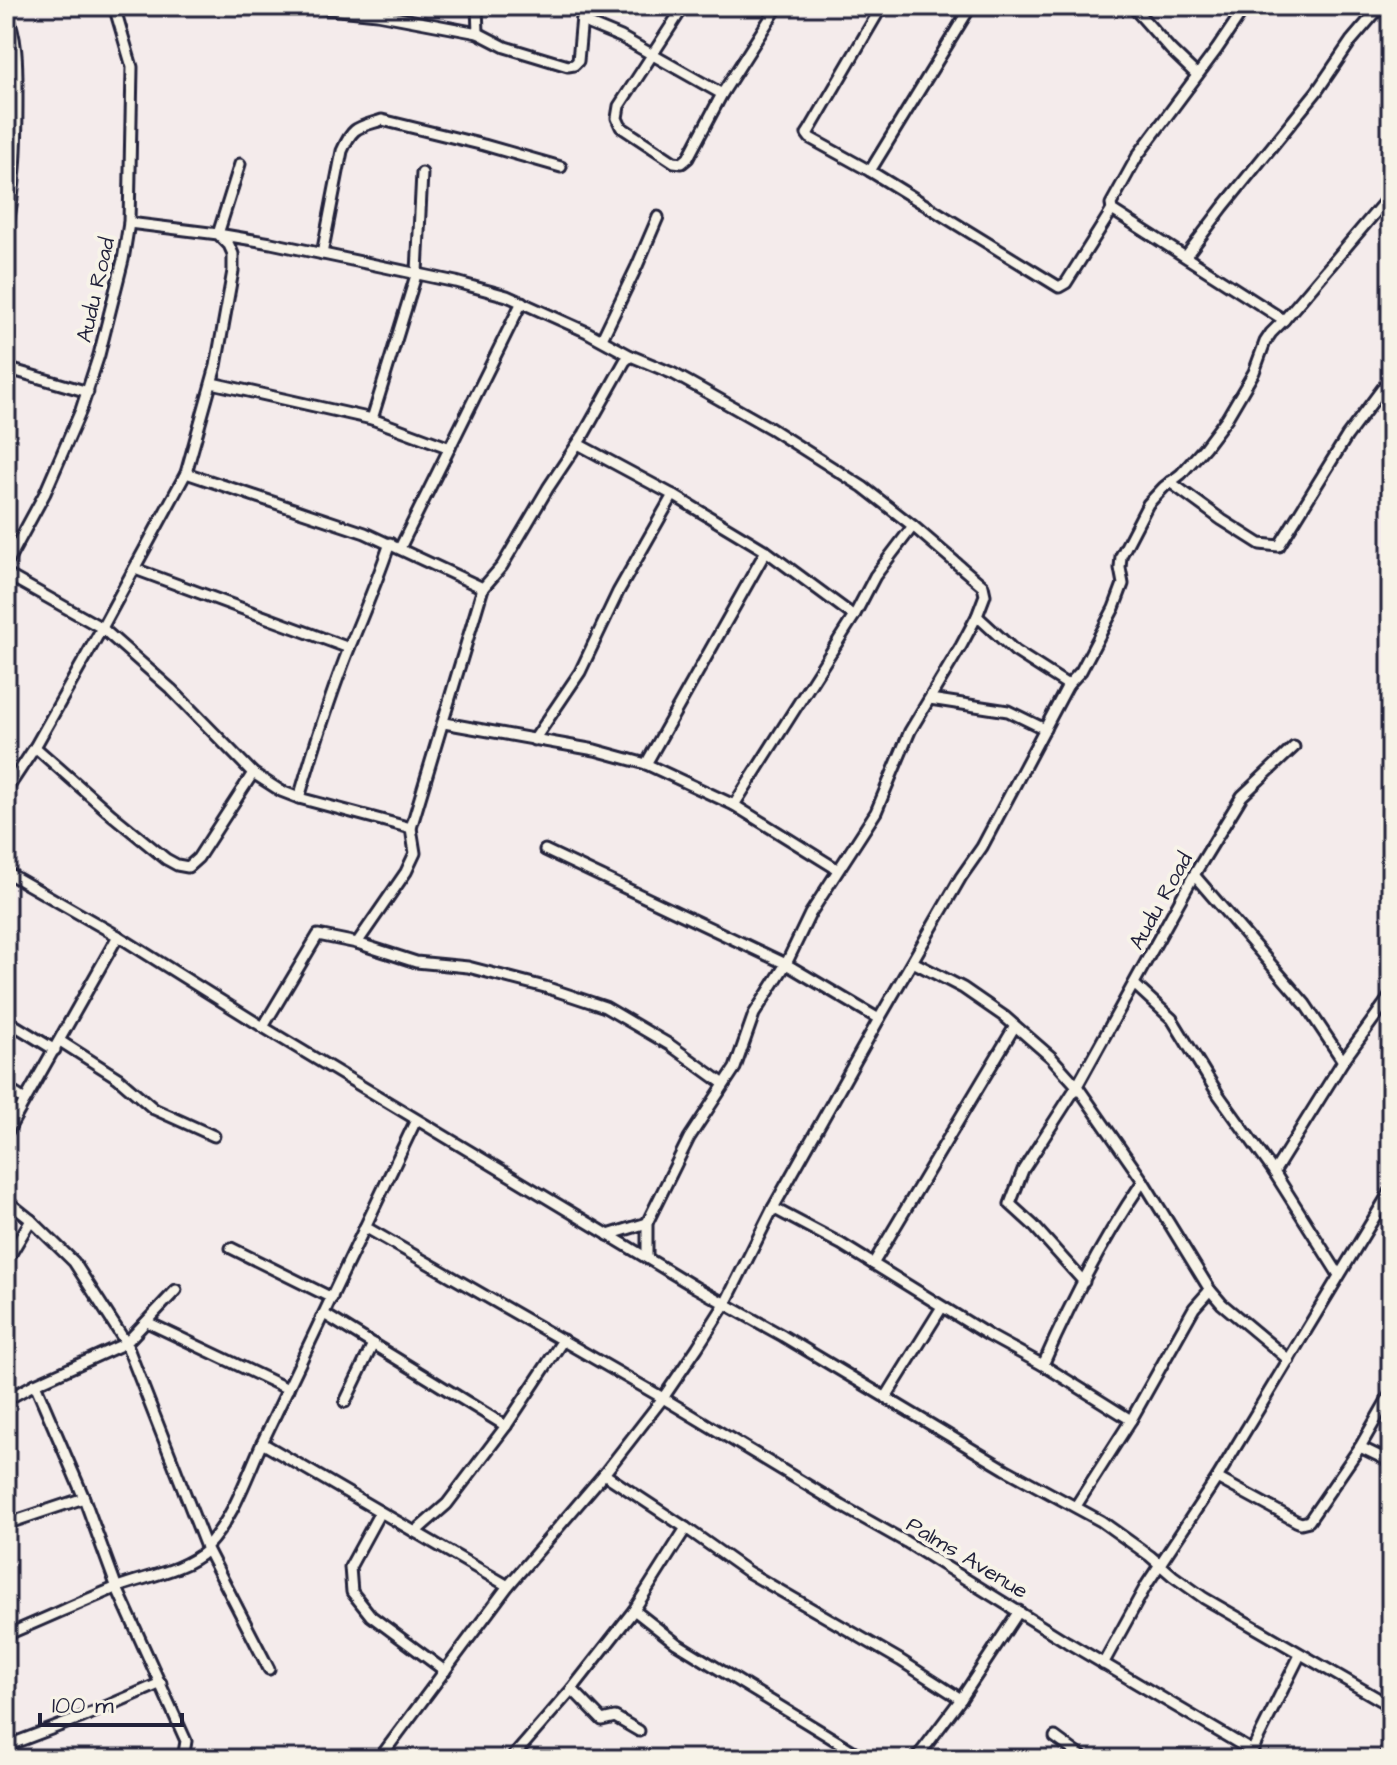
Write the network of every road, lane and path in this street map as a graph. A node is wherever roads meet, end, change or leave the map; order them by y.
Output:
1 (114, 6) edge
2 (301, 6) edge
3 (477, 6) edge
4 (583, 6) edge
5 (684, 6) edge
6 (778, 6) edge
7 (882, 6) edge
8 (971, 6) edge
9 (1132, 6) edge
10 (1246, 6) edge
11 (1381, 6) edge
12 (376, 10) edge
13 (6, 12) edge
14 (582, 21) junction
15 (478, 33) junction
16 (652, 55) junction
17 (1197, 75) junction
18 (11, 83) edge
19 (722, 94) junction
20 (240, 164) dead end
21 (561, 167) dead end
22 (870, 171) junction
23 (422, 173) dead end
24 (1391, 194) edge
25 (1112, 210) junction
26 (658, 217) dead end
27 (7, 220) edge
28 (129, 223) junction
29 (6, 233) edge
30 (218, 234) junction
31 (322, 254) junction
32 (1186, 256) junction
33 (417, 272) junction
34 (522, 302) junction
35 (1284, 320) junction
36 (602, 339) junction
37 (631, 356) junction
38 (6, 368) edge
39 (1391, 377) edge
40 (212, 383) junction
41 (88, 392) junction
42 (372, 419) junction
43 (578, 444) junction
44 (450, 448) junction
45 (186, 473) junction
46 (1170, 482) junction
47 (673, 495) junction
48 (913, 526) junction
49 (395, 546) junction
50 (766, 551) junction
51 (6, 565) edge
52 (135, 569) junction
53 (6, 574) edge
54 (483, 588) junction
55 (854, 616) junction
56 (977, 616) junction
57 (102, 628) junction
58 (349, 648) junction
59 (1068, 685) junction
60 (930, 699) junction
61 (444, 723) junction
62 (1045, 729) junction
63 (534, 740) junction
64 (35, 747) junction
65 (1294, 747) dead end
66 (646, 764) junction
67 (253, 773) junction
68 (6, 791) edge
69 (299, 798) junction
70 (734, 805) junction
71 (411, 828) junction
72 (545, 850) dead end
73 (837, 869) junction
74 (6, 872) edge
75 (1194, 875) junction
76 (118, 936) junction
77 (357, 943) junction
78 (913, 962) junction
79 (786, 964) junction
80 (1134, 984) junction
81 (1391, 995) edge
82 (879, 1019) junction
83 (6, 1020) edge
84 (1015, 1026) junction
85 (263, 1027) junction
86 (58, 1046) junction
87 (1343, 1061) junction
88 (724, 1084) junction
89 (1077, 1086) junction
90 (6, 1088) edge
91 (25, 1100) junction
92 (416, 1120) junction
93 (6, 1134) edge
94 (214, 1136) dead end
95 (1274, 1172) junction
96 (1143, 1181) junction
97 (1391, 1190) edge
98 (6, 1200) edge
99 (773, 1208) junction
100 (31, 1220) junction
101 (647, 1223) junction
102 (365, 1227) junction
103 (608, 1235) junction
104 (231, 1248) dead end
105 (647, 1256) junction
106 (6, 1262) edge
107 (873, 1264) junction
108 (1339, 1275) junction
109 (1084, 1282) junction
110 (176, 1290) dead end
111 (1210, 1290) junction
112 (332, 1298) junction
113 (725, 1304) junction
114 (942, 1307) junction
115 (324, 1314) junction
116 (147, 1322) junction
117 (563, 1340) junction
118 (126, 1343) junction
119 (373, 1344) junction
120 (1289, 1360) junction
121 (1043, 1365) junction
122 (35, 1384) junction
123 (288, 1389) junction
124 (1391, 1393) edge
125 (886, 1397) junction
126 (663, 1398) junction
127 (6, 1400) edge
128 (345, 1402) dead end
129 (1131, 1420) junction
130 (506, 1426) junction
131 (262, 1443) junction
132 (1360, 1447) junction
133 (1391, 1462) edge
134 (604, 1474) junction
135 (1217, 1478) junction
136 (84, 1498) junction
137 (1076, 1506) junction
138 (380, 1512) junction
139 (6, 1524) edge
140 (686, 1528) junction
141 (415, 1532) junction
142 (206, 1547) junction
143 (1159, 1564) junction
144 (508, 1586) junction
145 (117, 1588) junction
146 (634, 1610) junction
147 (1019, 1611) junction
148 (6, 1635) edge
149 (1300, 1655) junction
150 (1103, 1664) junction
151 (269, 1669) dead end
152 (445, 1671) junction
153 (161, 1683) junction
154 (572, 1689) junction
155 (961, 1699) junction
156 (1391, 1706) edge
157 (639, 1731) dead end
158 (1055, 1737) dead end
159 (6, 1746) edge
160 (1391, 1746) edge
161 (922, 1751) junction
162 (1250, 1755) edge
163 (183, 1759) edge
164 (379, 1759) edge
165 (511, 1759) edge
166 (866, 1759) edge
167 (914, 1759) edge
168 (931, 1759) edge
169 (1085, 1759) edge
170 (1383, 1759) edge

1 - 28 street, Audu Road
2 - 12 street
3 - 15 street
4 - 14 street
5 - 16 street
6 - 19 street
7 - 22 street
8 - 22 street
9 - 17 street
10 - 17 street
11 - 32 street
12 - 15 street
13 - 18 street
14 - 15 street
14 - 16 street
16 - 19 street
16 - 19 street
17 - 25 street
18 - 27 street
20 - 30 street
21 - 31 street
22 - 25 street
23 - 33 street
24 - 35 street
25 - 32 street
26 - 36 street
27 - 29 street
28 - 30 street
28 - 41 street, Audu Road
30 - 31 street
30 - 40 street
31 - 33 street
32 - 35 street
33 - 34 street
33 - 42 street
34 - 36 street
34 - 44 street
35 - 46 street
36 - 37 street
37 - 43 street
37 - 48 street
38 - 41 street
39 - 46 street
40 - 42 street
40 - 45 street
41 - 51 street, Audu Road
42 - 44 street
43 - 47 street
43 - 54 street
44 - 49 street
45 - 49 street
45 - 52 street
46 - 59 street
47 - 50 street
47 - 63 street
48 - 55 street
48 - 56 street
49 - 54 street
49 - 58 street
50 - 55 street
50 - 66 street
52 - 57 street
52 - 58 street
53 - 57 street
54 - 61 street
55 - 70 street
56 - 59 street
56 - 60 street
57 - 64 street
57 - 67 street
58 - 69 street
59 - 62 street
60 - 62 street
60 - 73 street
61 - 63 street
61 - 71 street
62 - 78 street
63 - 66 street
64 - 67 street
64 - 68 street
65 - 75 street, Audu Road
66 - 70 street
67 - 69 street
69 - 71 street
70 - 73 street
71 - 77 street
72 - 79 street
73 - 79 street
74 - 76 street
75 - 80 street, Audu Road
75 - 87 street
76 - 85 street
76 - 86 street
77 - 85 street
77 - 88 street
78 - 82 street
78 - 84 street
79 - 82 street
79 - 88 street
80 - 89 street, Audu Road
80 - 95 street
81 - 87 street
82 - 99 street
83 - 86 street
84 - 89 street
84 - 107 street
85 - 92 street
86 - 91 street
86 - 94 street
87 - 95 street
88 - 101 street
89 - 96 street
89 - 109 street, Audu Road
90 - 91 street
91 - 93 street
92 - 102 street
92 - 103 street
95 - 108 street
96 - 109 street
96 - 111 street
97 - 108 street
98 - 100 street
99 - 107 street
99 - 113 street
100 - 106 street
100 - 118 street
101 - 103 street
101 - 105 street
102 - 112 street
102 - 117 street, Palms Avenue
103 - 105 street
104 - 112 street
105 - 113 street
107 - 114 street
108 - 120 street
109 - 121 street
110 - 116 street
111 - 120 street
111 - 129 street
112 - 115 street
113 - 125 street
113 - 126 street
114 - 121 street
114 - 125 street
115 - 119 street
115 - 123 street
116 - 118 street
116 - 123 street
117 - 126 street, Palms Avenue
117 - 130 street
118 - 122 street
118 - 142 street
119 - 128 street
119 - 130 street
120 - 135 street
121 - 129 street
122 - 127 street
122 - 136 street
123 - 131 street
124 - 132 street
125 - 137 street
126 - 134 street
126 - 147 street, Palms Avenue
129 - 137 street
130 - 141 street
131 - 138 street
131 - 142 street
132 - 133 street
132 - 135 street
134 - 140 street
134 - 144 street
135 - 143 street
136 - 139 street
136 - 145 street
137 - 143 street
138 - 141 street
138 - 152 street
140 - 146 street
140 - 155 street
141 - 144 street
142 - 145 street
142 - 151 street
143 - 149 street
143 - 150 street
144 - 152 street
145 - 148 street
145 - 153 street
146 - 154 street
146 - 166 street
147 - 150 street, Palms Avenue
147 - 155 street
149 - 156 street
149 - 162 street
150 - 162 street, Palms Avenue
152 - 164 street
153 - 159 street
153 - 163 street
154 - 157 street
154 - 165 street
155 - 161 street
158 - 169 street
160 - 170 street
161 - 167 street
161 - 168 street

